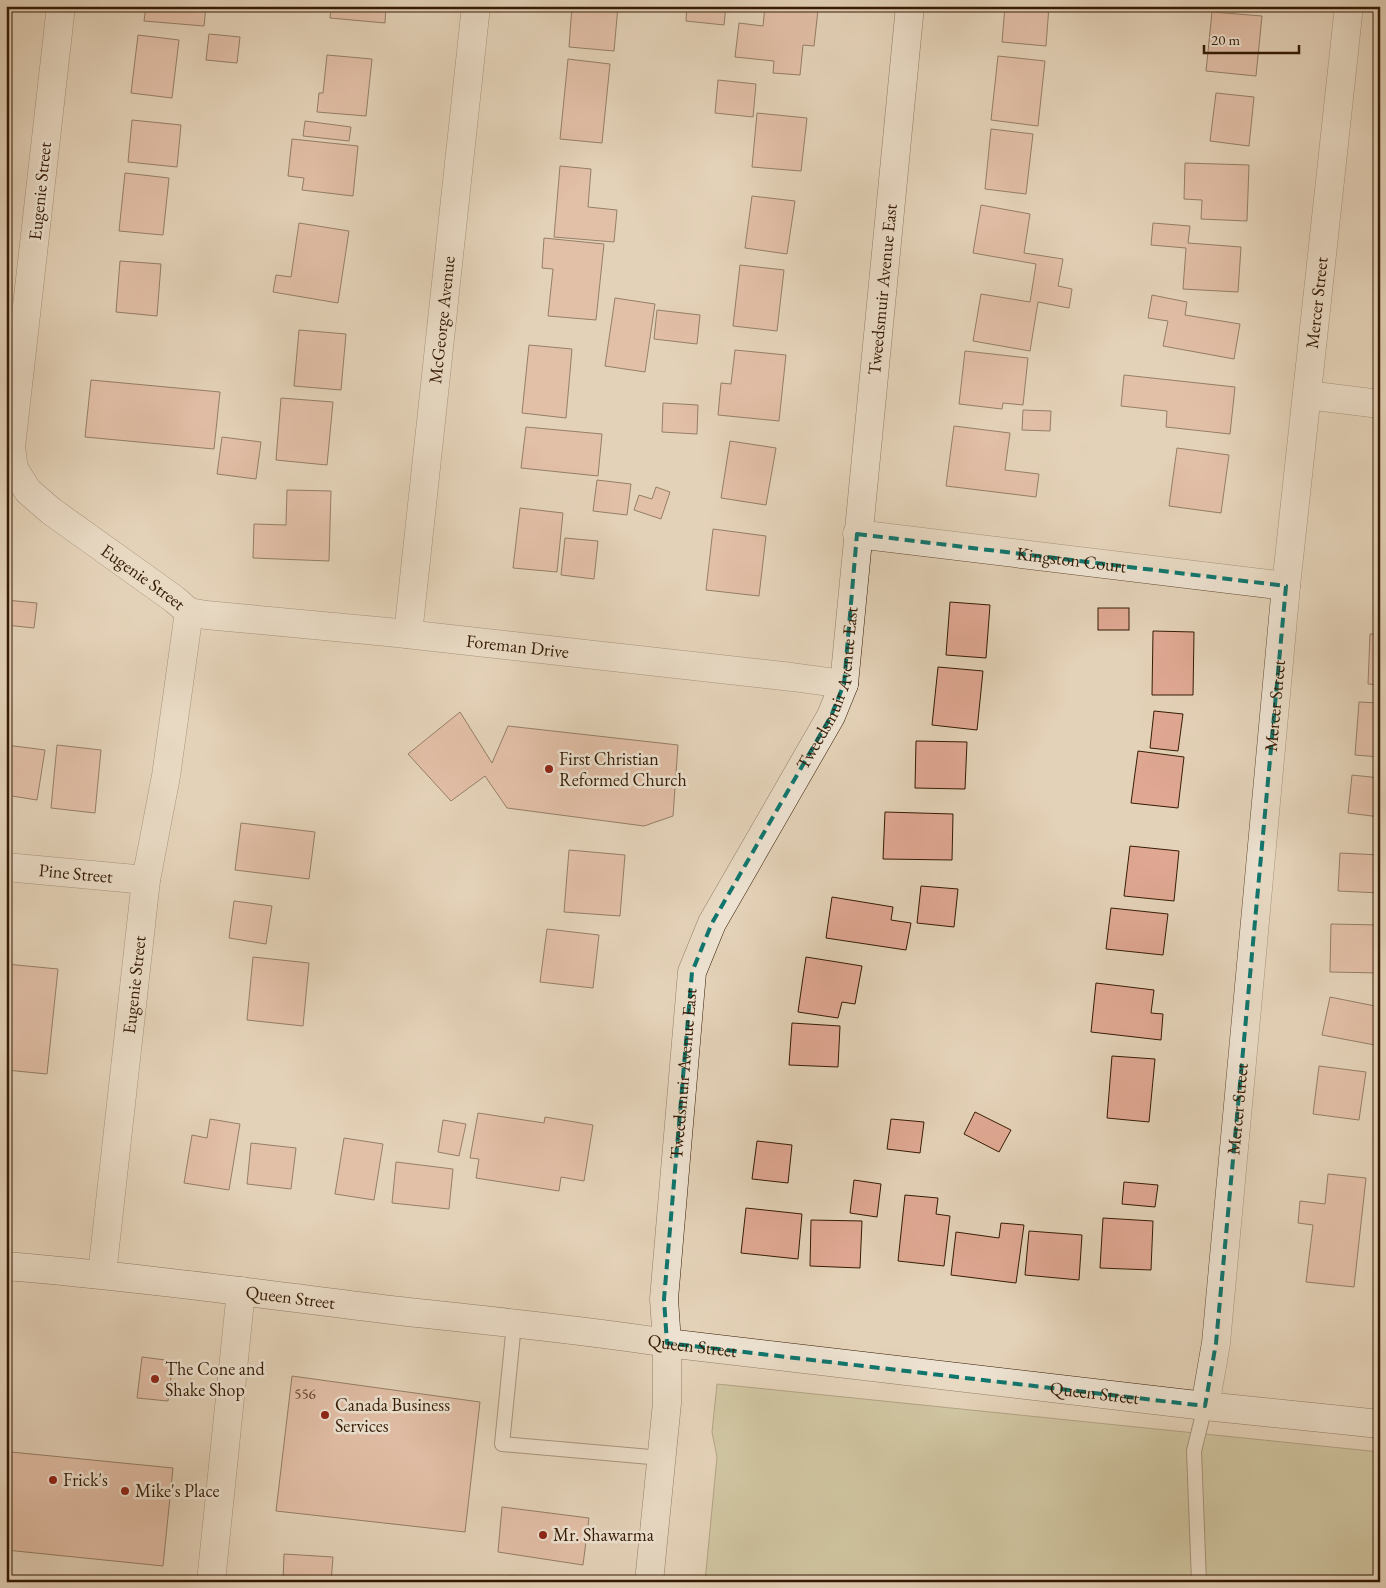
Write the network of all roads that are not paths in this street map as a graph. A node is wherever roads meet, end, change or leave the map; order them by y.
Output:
1 (61, 6) edge
2 (476, 6) edge
3 (910, 6) edge
4 (1349, 6) edge
5 (1307, 395) junction
6 (1380, 404) edge
7 (858, 534) junction
8 (1286, 586) junction
9 (189, 612) junction
10 (408, 634) junction
11 (844, 684) junction
12 (6, 867) edge
13 (146, 880) junction
14 (6, 1266) edge
15 (102, 1274) junction
16 (240, 1291) junction
17 (514, 1324) junction
18 (666, 1343) junction
19 (1205, 1406) junction
20 (1380, 1424) edge
21 (662, 1458) junction
22 (211, 1582) edge
23 (649, 1582) edge
24 (1199, 1582) edge

1 - 9 street, Eugenie Street
2 - 10 street, McGeorge Avenue
3 - 7 street, Tweedsmuir Avenue East
4 - 5 street, Mercer Street
5 - 6 street
5 - 8 street, Mercer Street
7 - 8 street, Kingston Court
7 - 11 street, Tweedsmuir Avenue East
8 - 19 street, Mercer Street
9 - 10 street, Foreman Drive
9 - 13 street, Eugenie Street
10 - 11 street, Foreman Drive
11 - 18 street, Tweedsmuir Avenue East
12 - 13 street, Pine Street
13 - 15 street, Eugenie Street
14 - 15 street, Queen Street
15 - 16 street, Queen Street
16 - 17 street, Queen Street
16 - 22 street
17 - 18 street, Queen Street
17 - 21 lane
18 - 19 street, Queen Street
18 - 21 street, Tweedsmuir Avenue East
19 - 20 street, Queen Street
19 - 24 lane
21 - 23 street, Tweedsmuir Avenue East

